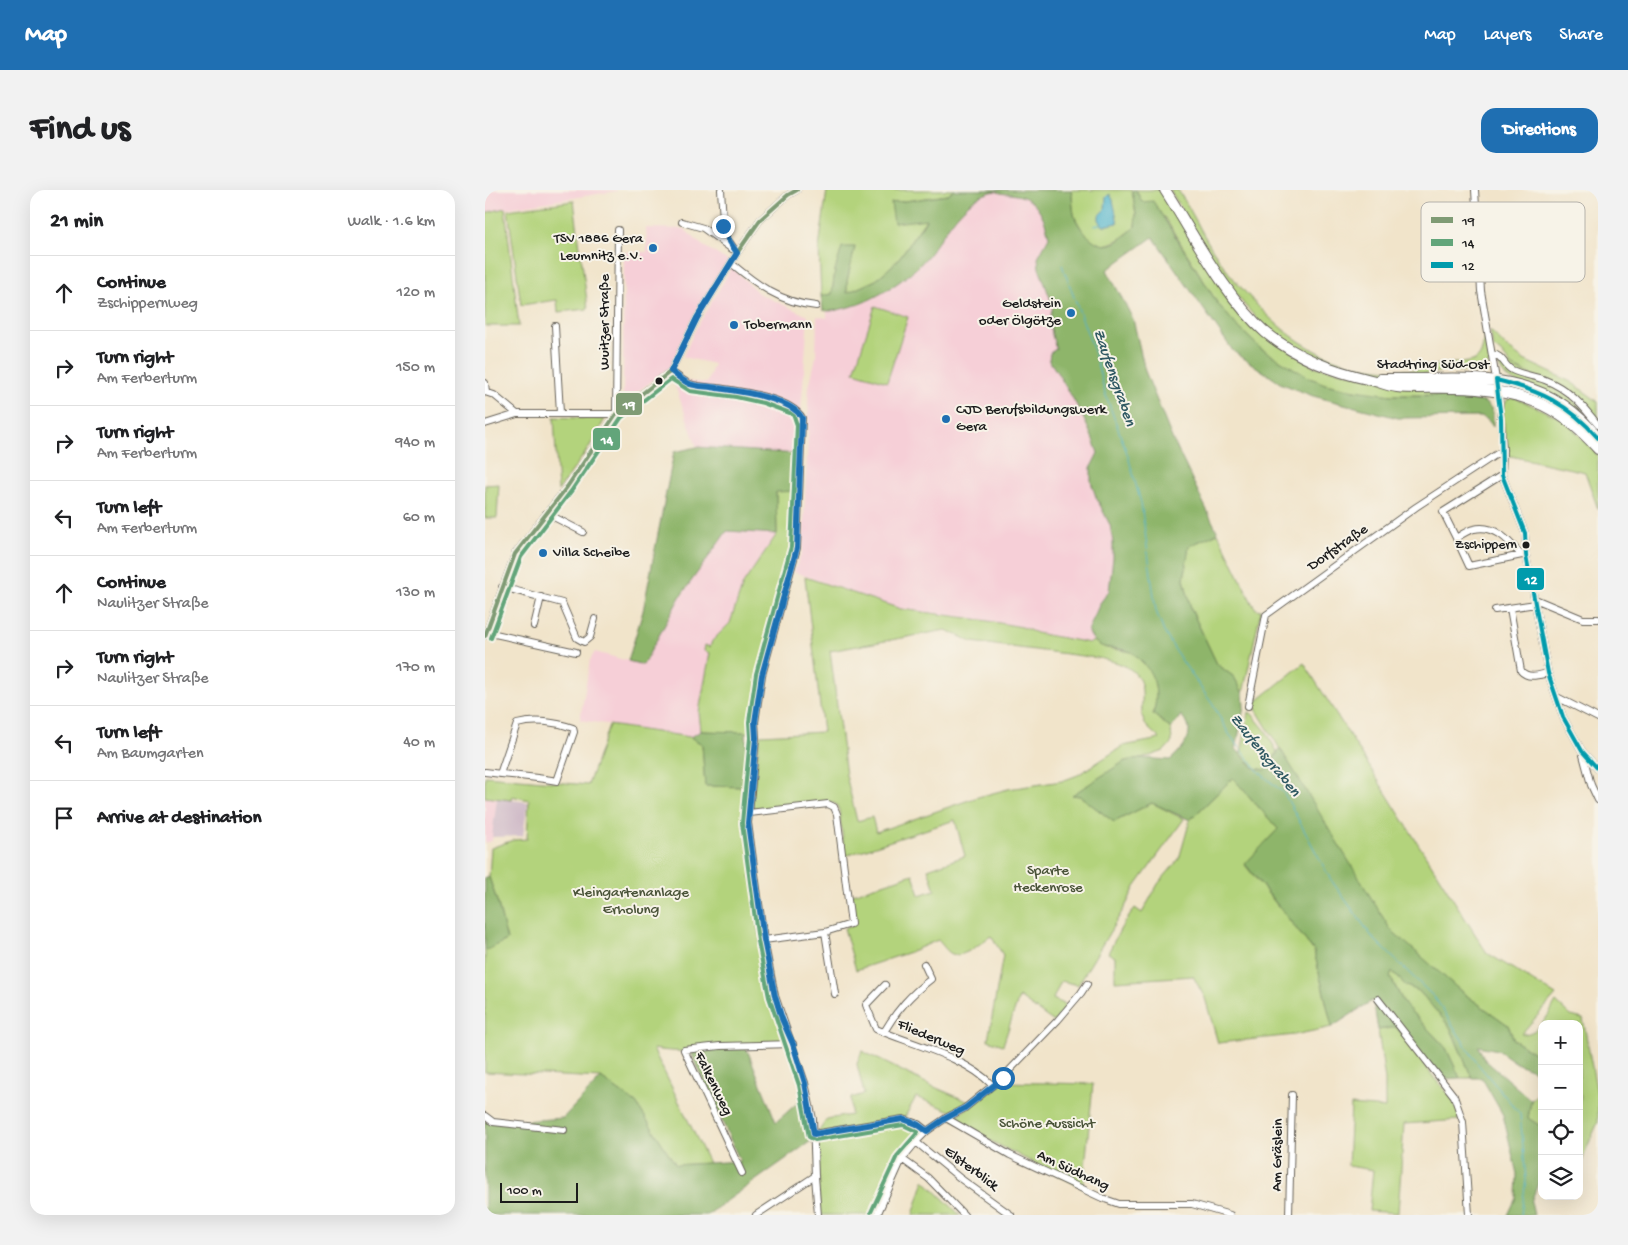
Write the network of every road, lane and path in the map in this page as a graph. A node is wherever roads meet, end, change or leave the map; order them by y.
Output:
1 (721, 190) edge
2 (797, 190) edge
3 (1165, 190) edge
4 (682, 222) dead end
5 (618, 230) dead end
6 (737, 253) junction
7 (731, 263) junction
8 (1480, 282) edge
9 (815, 306) dead end
10 (555, 326) dead end
11 (1492, 354) junction
12 (671, 371) junction
13 (1369, 380) junction
14 (1496, 380) junction
15 (485, 383) edge
16 (486, 392) edge
17 (1498, 392) junction
18 (560, 412) junction
19 (517, 414) junction
20 (616, 414) junction
21 (485, 424) edge
22 (1598, 425) edge
23 (1598, 438) edge
24 (1503, 450) junction
25 (1598, 450) edge
26 (1502, 475) junction
27 (546, 513) junction
28 (583, 532) dead end
29 (1456, 538) junction
30 (1523, 555) junction
31 (502, 587) junction
32 (541, 597) junction
33 (1535, 602) junction
34 (1510, 608) junction
35 (1495, 610) dead end
36 (595, 619) dead end
37 (1598, 619) edge
38 (534, 626) dead end
39 (486, 634) edge
40 (576, 652) dead end
41 (1548, 673) junction
42 (1557, 697) junction
43 (1247, 706) dead end
44 (1598, 718) edge
45 (1582, 751) junction
46 (1598, 769) edge
47 (485, 772) edge
48 (501, 774) junction
49 (1598, 800) edge
50 (749, 813) junction
51 (825, 932) junction
52 (764, 940) junction
53 (924, 964) dead end
54 (1087, 984) dead end
55 (885, 985) dead end
56 (835, 994) dead end
57 (1378, 998) dead end
58 (884, 1032) junction
59 (793, 1044) junction
60 (992, 1085) junction
61 (1292, 1095) dead end
62 (485, 1116) edge
63 (946, 1118) junction
64 (565, 1130) dead end
65 (927, 1131) junction
66 (814, 1134) junction
67 (916, 1142) junction
68 (902, 1159) junction
69 (742, 1173) dead end
70 (815, 1176) junction
71 (756, 1215) edge
72 (818, 1215) edge
73 (877, 1215) edge
74 (964, 1215) edge
75 (1011, 1215) edge
76 (1230, 1215) edge
77 (1289, 1215) edge
78 (1469, 1215) edge

1 - 6 street
2 - 6 street
3 - 13 main road, Stadtring Süd-Ost
4 - 6 street
5 - 20 street, Wuitzer Straße
6 - 7 street
7 - 9 street
7 - 12 street
8 - 11 street
10 - 18 street
11 - 14 street
11 - 22 street
12 - 20 street
12 - 50 street
13 - 14 main road, Stadtring Süd-Ost
13 - 17 main road, Stadtring Süd-Ost
14 - 17 street
14 - 23 main road, Stadtring Süd-Ost
15 - 16 street
16 - 19 street
17 - 24 street
17 - 25 main road, Stadtring Süd-Ost
18 - 19 street
18 - 20 street
19 - 21 street
20 - 27 street
24 - 26 street
24 - 43 street, Dorfstraße
26 - 29 street
26 - 30 street
27 - 28 street
27 - 31 street
29 - 30 street
29 - 30 street
30 - 33 street
31 - 32 street
31 - 39 street
32 - 36 street
32 - 38 street
33 - 34 street
33 - 37 street
33 - 41 street
34 - 35 street
34 - 41 street
39 - 40 street
41 - 42 street
42 - 44 street
42 - 45 street
45 - 46 street
45 - 49 street
47 - 48 street
48 - 48 street
50 - 51 street
50 - 52 street
51 - 52 street
51 - 56 street
52 - 59 street
53 - 58 street, Fliederweg
54 - 60 street
55 - 58 street, Fliederweg
57 - 78 street
58 - 60 street, Fliederweg
59 - 66 street
59 - 69 street, Falkenweg
60 - 63 street
61 - 77 street, Am Gräslein
62 - 64 street
63 - 65 street
63 - 76 street, Am Südhang
65 - 66 street
65 - 67 street
66 - 70 street
67 - 68 street
67 - 75 street, Elsterblick
68 - 73 street
68 - 74 street
70 - 71 street
70 - 72 street

